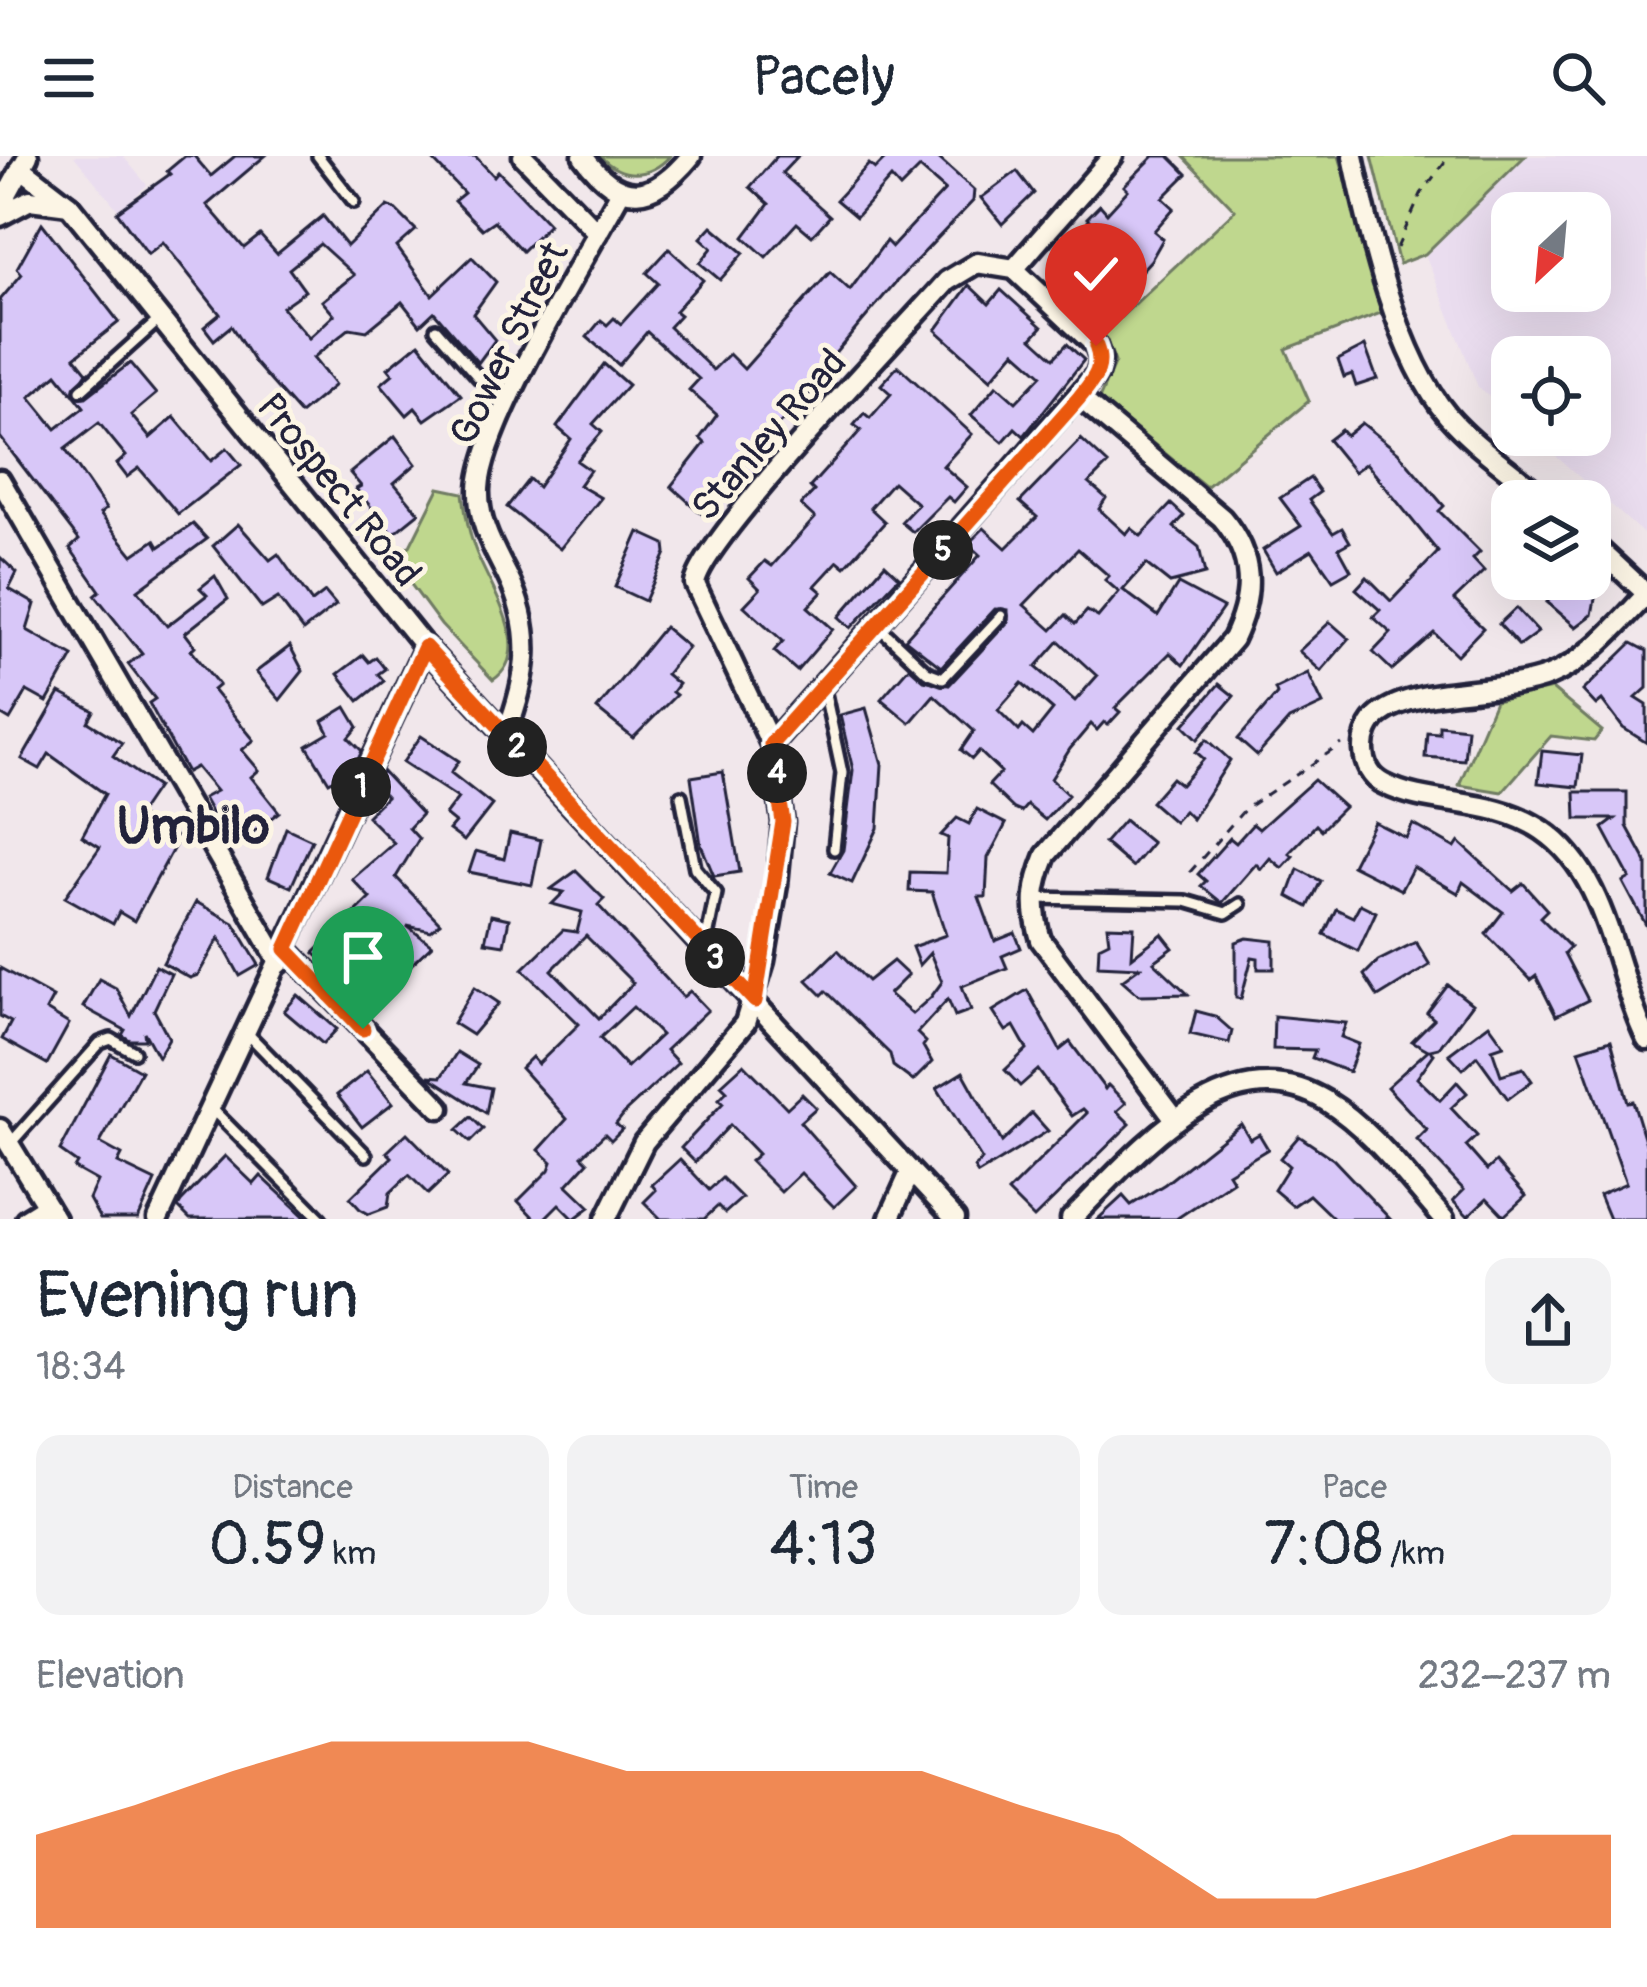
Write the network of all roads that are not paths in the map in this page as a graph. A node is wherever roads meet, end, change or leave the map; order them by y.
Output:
1 (318, 156) edge
2 (523, 156) edge
3 (584, 156) edge
4 (691, 156) edge
5 (1112, 156) edge
6 (1353, 156) edge
7 (25, 162) edge
8 (621, 191) junction
9 (2, 202) edge
10 (354, 202) dead end
11 (69, 206) junction
12 (598, 233) junction
13 (1014, 269) junction
14 (160, 319) junction
15 (436, 329) dead end
16 (81, 390) dead end
17 (1079, 398) junction
18 (511, 399) junction
19 (1521, 480) edge
20 (0, 481) edge
21 (1611, 561) edge
22 (1647, 594) edge
23 (1001, 616) dead end
24 (877, 625) junction
25 (425, 647) junction
26 (824, 685) junction
27 (506, 734) junction
28 (771, 744) junction
29 (681, 796) dead end
30 (834, 849) dead end
31 (1033, 898) junction
32 (1240, 904) dead end
33 (705, 948) junction
34 (283, 956) junction
35 (755, 1001) junction
36 (247, 1033) junction
37 (1647, 1040) edge
38 (134, 1052) dead end
39 (211, 1108) junction
40 (440, 1108) dead end
41 (1174, 1119) junction
42 (5, 1137) edge
43 (366, 1155) dead end
44 (910, 1173) junction
45 (51, 1213) edge
46 (26, 1219) edge
47 (158, 1219) edge
48 (321, 1219) edge
49 (606, 1219) edge
50 (889, 1219) edge
51 (956, 1219) edge
52 (1070, 1219) edge
53 (1444, 1219) edge

1 - 10 lane
2 - 12 street
3 - 8 street
4 - 8 street
5 - 13 street
6 - 19 street
7 - 9 street
7 - 11 street, Prospect Road
8 - 12 street, Gower Street
9 - 11 street
11 - 14 street, Prospect Road
12 - 18 street, Gower Street
13 - 17 street
13 - 28 street, Stanley Road
14 - 16 lane
14 - 25 street, Prospect Road
15 - 18 lane
17 - 24 street
17 - 31 street
18 - 27 street, Gower Street
20 - 34 street
21 - 22 street
22 - 37 street
23 - 24 lane
24 - 26 street
25 - 27 street, Prospect Road
25 - 34 street
26 - 28 street
26 - 30 lane
27 - 33 street, Prospect Road
28 - 35 street, Stanley Road
29 - 33 lane
31 - 32 lane
31 - 41 street
33 - 35 street, Prospect Road
34 - 36 street
34 - 40 street
35 - 44 street, Prospect Road
35 - 49 street
36 - 39 street
36 - 43 lane
38 - 42 lane
39 - 47 street
39 - 48 lane
41 - 52 street
41 - 53 street
42 - 45 street
44 - 50 street
44 - 51 street, Prospect Road
45 - 46 street

